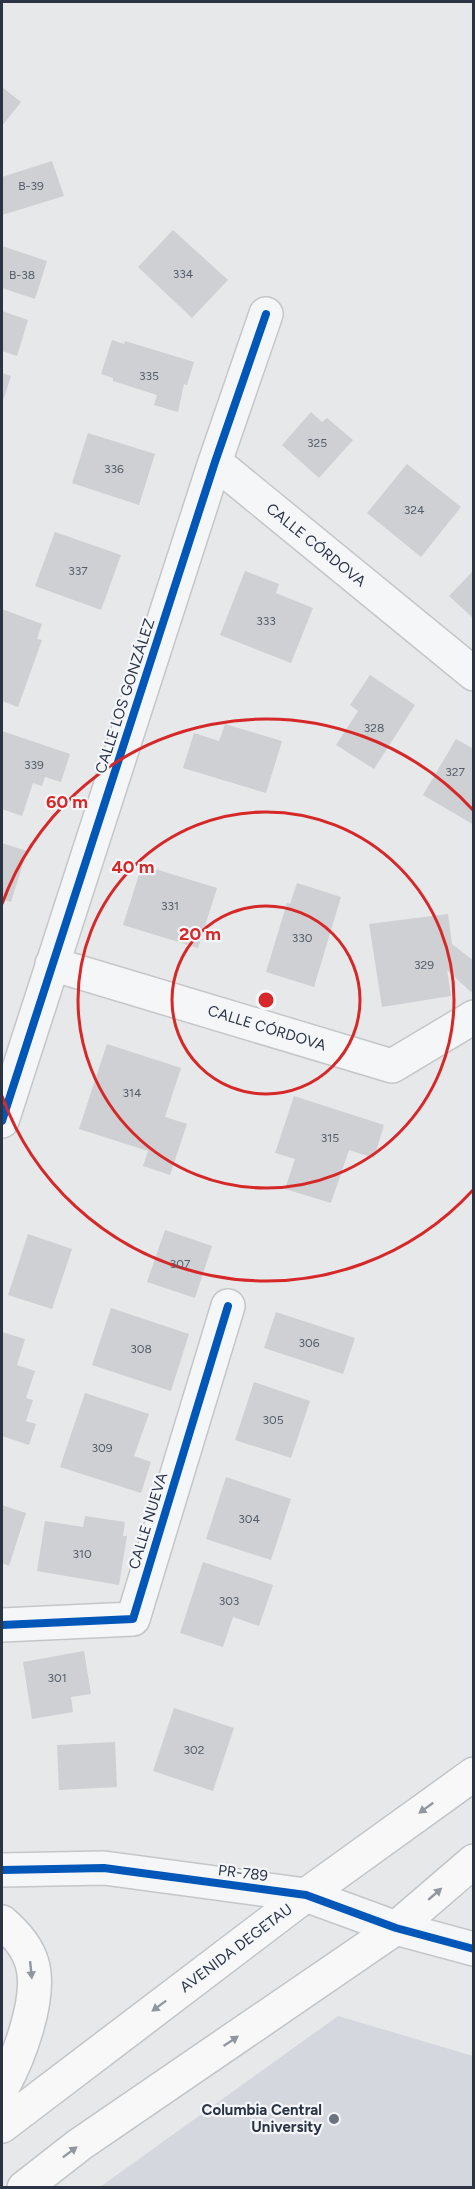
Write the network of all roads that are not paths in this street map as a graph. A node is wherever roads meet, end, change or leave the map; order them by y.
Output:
1 (266, 314) dead end
2 (215, 462) junction
3 (474, 674) edge
4 (52, 964) junction
5 (474, 1017) edge
6 (2, 1121) edge
7 (228, 1306) dead end
8 (2, 1625) edge
9 (474, 1774) edge
10 (474, 1861) edge
11 (2, 1870) edge
12 (306, 1895) junction
13 (2, 1922) edge
14 (396, 1928) junction
15 (474, 1949) edge
16 (2, 2088) edge
17 (2, 2126) edge
18 (24, 2187) edge

1 - 2 street, CALLE LOS GONZÁLEZ
2 - 3 street, CALLE CÓRDOVA
2 - 4 street, CALLE LOS GONZÁLEZ
4 - 5 street, CALLE CÓRDOVA
4 - 6 street, CALLE LOS GONZÁLEZ
7 - 8 street, CALLE NUEVA
9 -> 12 main road, AVENIDA DEGETAU
14 -> 10 main road
11 - 12 street, PR-789 / PR-789
12 - 14 street, PR-789 / PR-789
12 -> 17 main road, AVENIDA DEGETAU
13 -> 16 main road
14 - 15 street, PR-789 / PR-789
18 -> 14 main road

